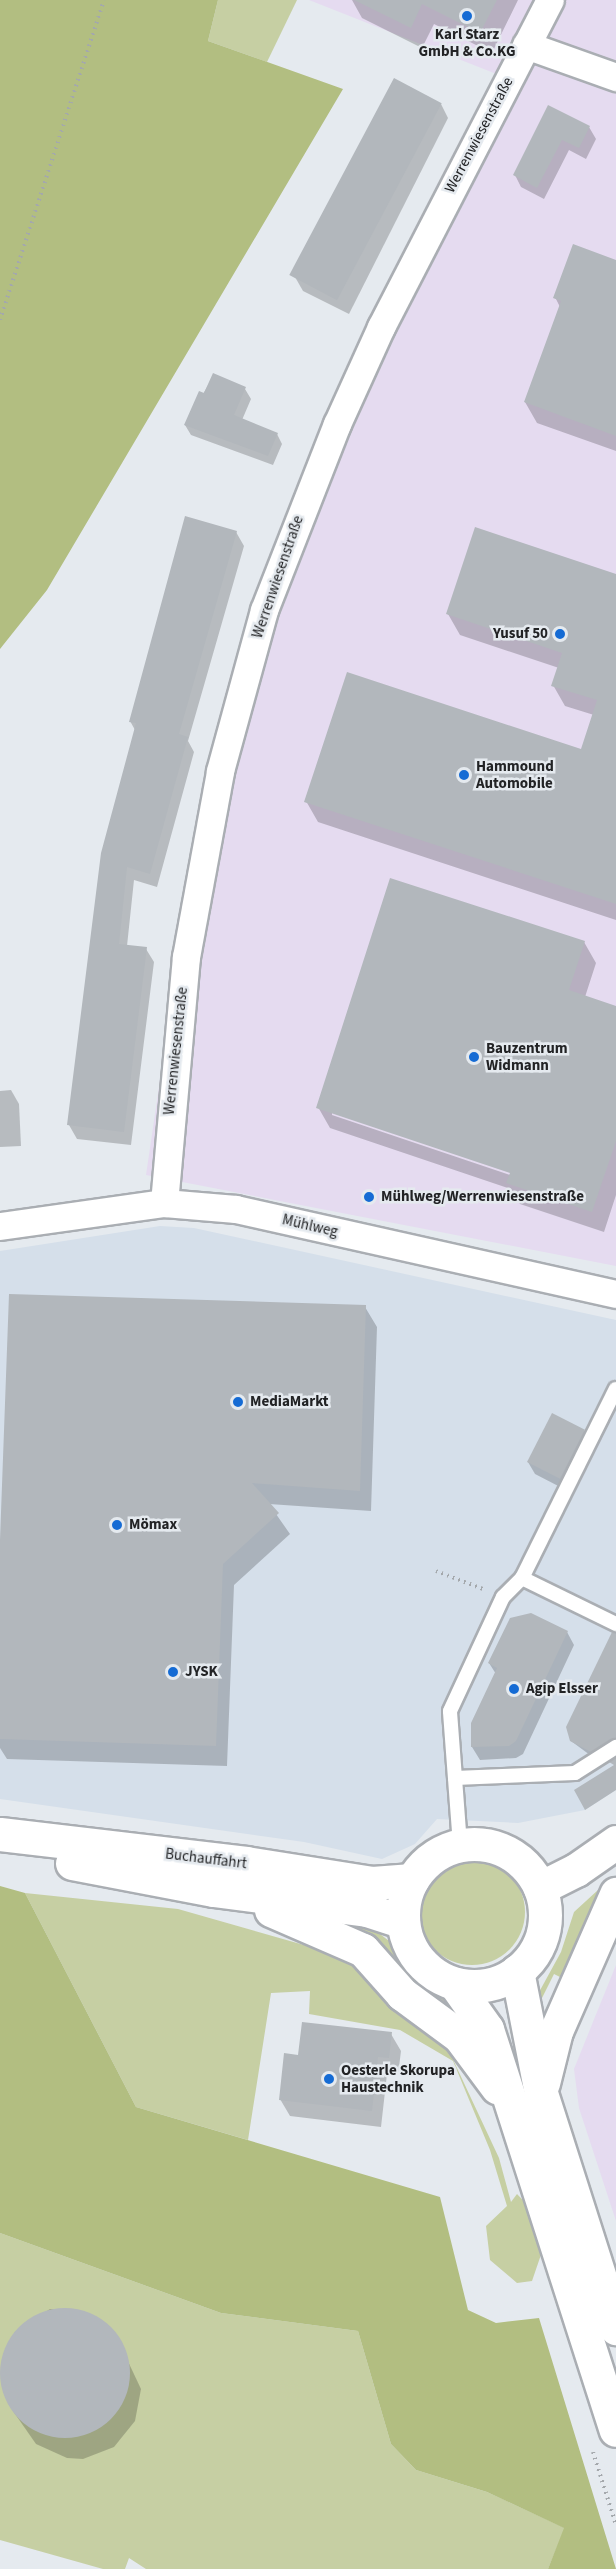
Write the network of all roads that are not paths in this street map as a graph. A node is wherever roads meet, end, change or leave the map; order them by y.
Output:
1 (550, 0) edge
2 (526, 45) junction
3 (616, 77) edge
4 (164, 1203) junction
5 (0, 1226) edge
6 (616, 1294) edge
7 (616, 1389) edge
8 (522, 1578) junction
9 (616, 1624) edge
10 (616, 1747) edge
11 (455, 1778) junction
12 (0, 1834) edge
13 (616, 1842) edge
14 (460, 1845) junction
15 (0, 1849) edge
16 (412, 1880) junction
17 (540, 1888) junction
18 (213, 1890) junction
19 (616, 1894) edge
20 (403, 1922) junction
21 (517, 1971) junction
22 (455, 1984) junction
23 (541, 2093) junction
24 (512, 2107) junction
25 (616, 2328) edge
26 (603, 2437) edge

1 - 2 street, Werrenwiesenstraße
2 - 3 street
2 - 4 street, Werrenwiesenstraße
4 - 5 street, Mühlweg
4 - 6 street, Mühlweg
7 - 8 lane
8 - 9 lane
8 - 11 lane
10 - 11 lane
11 - 14 lane
12 - 16 main road, Buchauffahrt
13 - 17 main road
14 - 16 main road
14 - 17 main road
15 - 18 main road
16 - 20 main road
17 - 21 main road
18 - 20 main road
18 - 24 main road
19 - 23 main road
20 - 22 main road
21 - 22 main road
21 - 23 main road
22 - 24 main road
23 - 25 main road
24 - 26 main road

